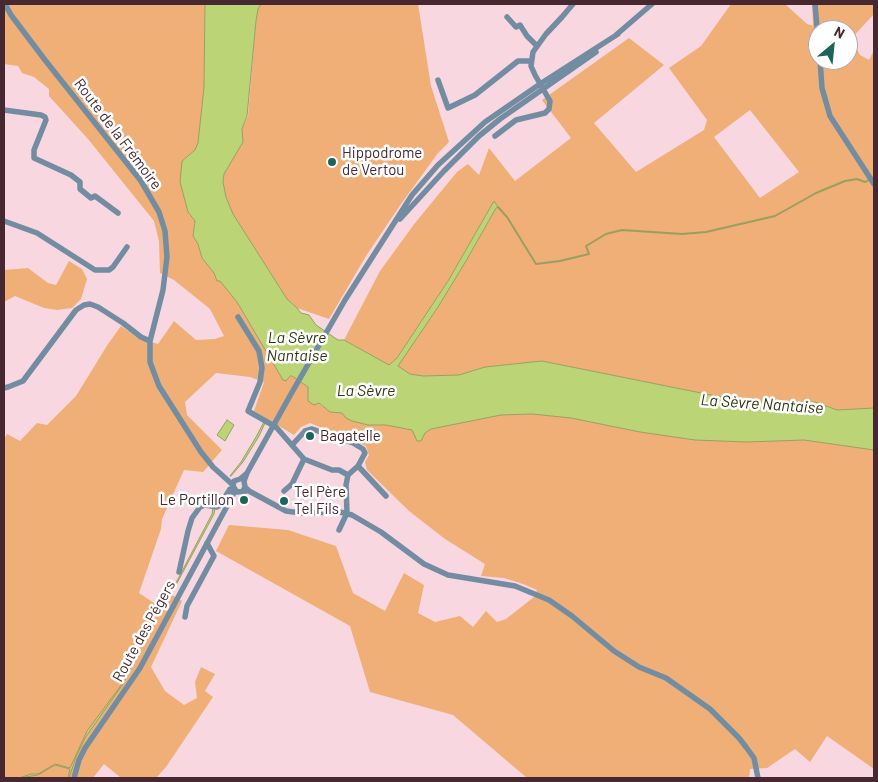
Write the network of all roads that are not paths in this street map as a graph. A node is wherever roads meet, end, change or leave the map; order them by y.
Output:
1 (5, 4) edge
2 (572, 4) edge
3 (652, 4) edge
4 (815, 4) edge
5 (506, 17) dead end
6 (816, 20) edge
7 (536, 46) junction
8 (531, 61) junction
9 (821, 70) edge
10 (438, 80) dead end
11 (541, 87) junction
12 (4, 110) edge
13 (495, 136) dead end
14 (873, 182) edge
15 (118, 213) dead end
16 (4, 221) edge
17 (390, 229) junction
18 (127, 247) dead end
19 (238, 317) dead end
20 (150, 341) junction
21 (4, 388) edge
22 (274, 426) junction
23 (293, 444) junction
24 (304, 459) junction
25 (358, 466) junction
26 (348, 475) junction
27 (239, 487) junction
28 (284, 491) dead end
29 (386, 496) dead end
30 (346, 513) junction
31 (338, 530) dead end
32 (207, 543) junction
33 (179, 572) dead end
34 (185, 617) dead end
35 (74, 778) edge
36 (758, 778) edge

1 - 20 street, Route de la Frémoire
2 - 7 street
3 - 11 street
4 - 6 street
5 - 7 street
7 - 8 street
8 - 10 street
8 - 11 street
9 - 14 street
11 - 13 street
11 - 17 street
11 - 17 street
12 - 15 street
16 - 18 street
17 - 22 street
19 - 22 street
20 - 21 street
20 - 27 street, Route de la Frémoire
22 - 23 street
22 - 27 street
23 - 24 street
23 - 25 street
24 - 26 street
24 - 28 street
25 - 26 street
25 - 29 street
26 - 30 street
27 - 30 street, Route de la Frémoire
27 - 32 street, Route des Pégers
27 - 33 street
30 - 31 street
30 - 36 street
32 - 34 street
32 - 35 street, Route des Pégers

